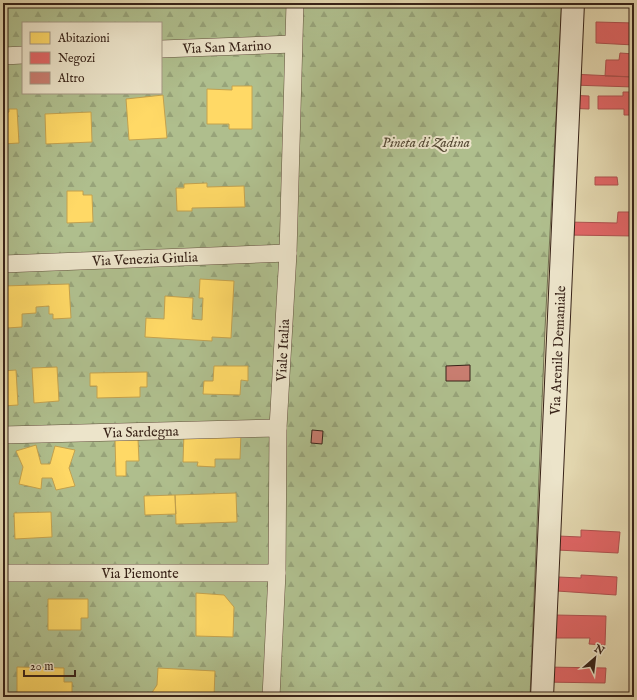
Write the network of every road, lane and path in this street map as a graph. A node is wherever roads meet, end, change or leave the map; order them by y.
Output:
1 (295, 3) edge
2 (573, 3) edge
3 (293, 44) junction
4 (162, 49) edge
5 (22, 55) edge
6 (3, 56) edge
7 (288, 253) junction
8 (3, 264) edge
9 (278, 428) junction
10 (3, 435) edge
11 (3, 573) edge
12 (277, 573) junction
13 (271, 697) edge
14 (542, 697) edge

1 - 3 street, Viale Italia
2 - 14 street, Via Arenile Demaniale
3 - 4 street, Via San Marino
3 - 7 street, Viale Italia
5 - 6 street
7 - 8 street, Via Venezia Giulia
7 - 9 street, Viale Italia
9 - 10 street, Via Sardegna
9 - 12 street, Viale Italia
11 - 12 street, Via Piemonte
12 - 13 street, Viale Italia

